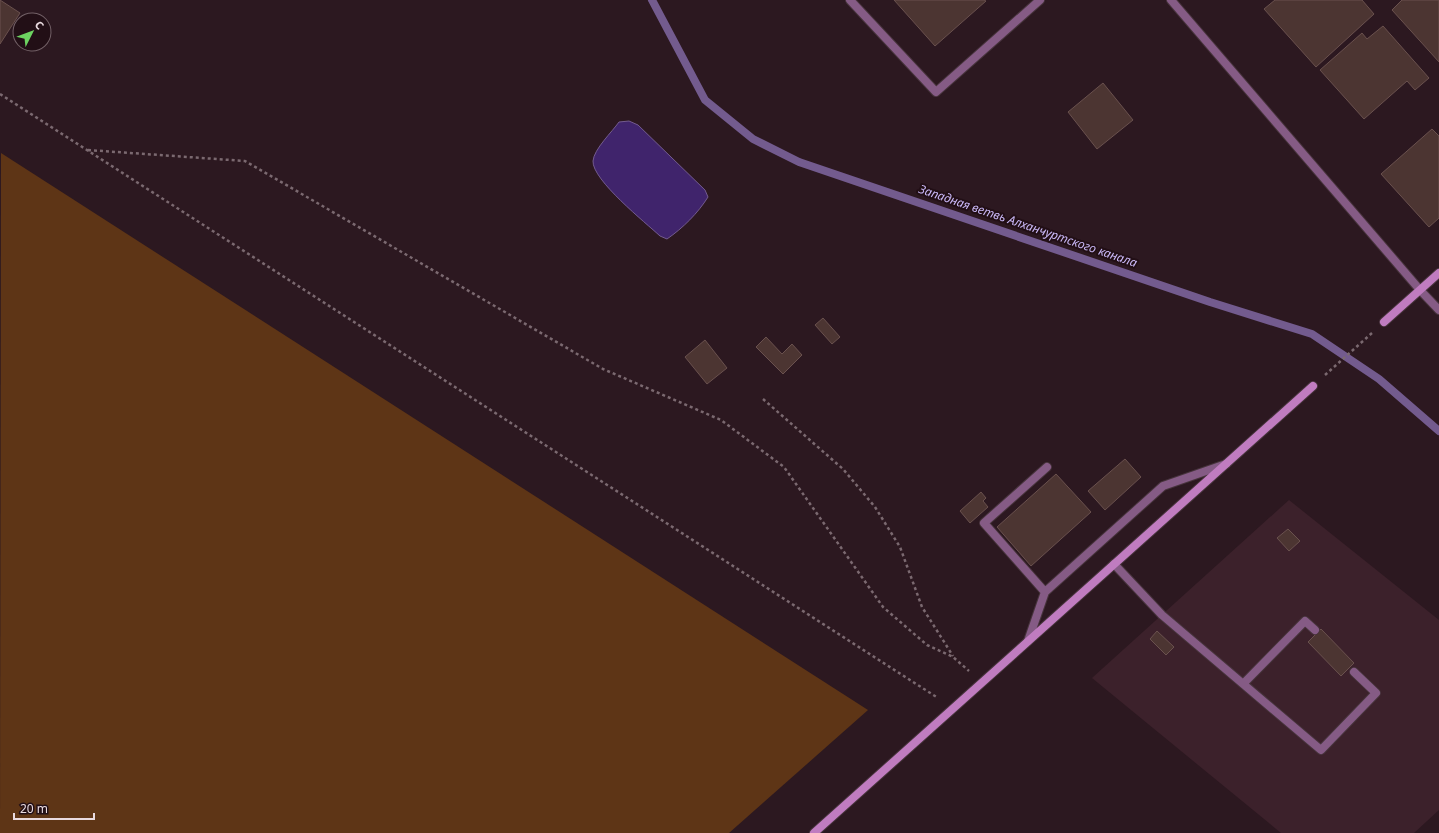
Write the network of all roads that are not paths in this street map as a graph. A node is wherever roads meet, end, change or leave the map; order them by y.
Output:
1 (850, 0) edge
2 (1040, 0) edge
3 (1171, 0) edge
4 (1439, 273) edge
5 (1420, 290) junction
6 (1439, 310) edge
7 (1384, 322) road end
8 (1313, 386) road end
9 (1226, 464) junction
10 (1047, 467) dead end
11 (1114, 564) junction
12 (1045, 592) junction
13 (1315, 630) dead end
14 (1028, 641) junction
15 (1354, 672) dead end
16 (1243, 684) junction
17 (814, 833) edge

1 - 2 street
3 - 5 street
4 - 5 street
5 - 6 street
5 - 7 street
8 - 9 street
9 - 11 street
9 - 12 street
10 - 12 street
11 - 14 street
11 - 16 street
12 - 14 street
13 - 16 street
14 - 17 street
15 - 16 street

